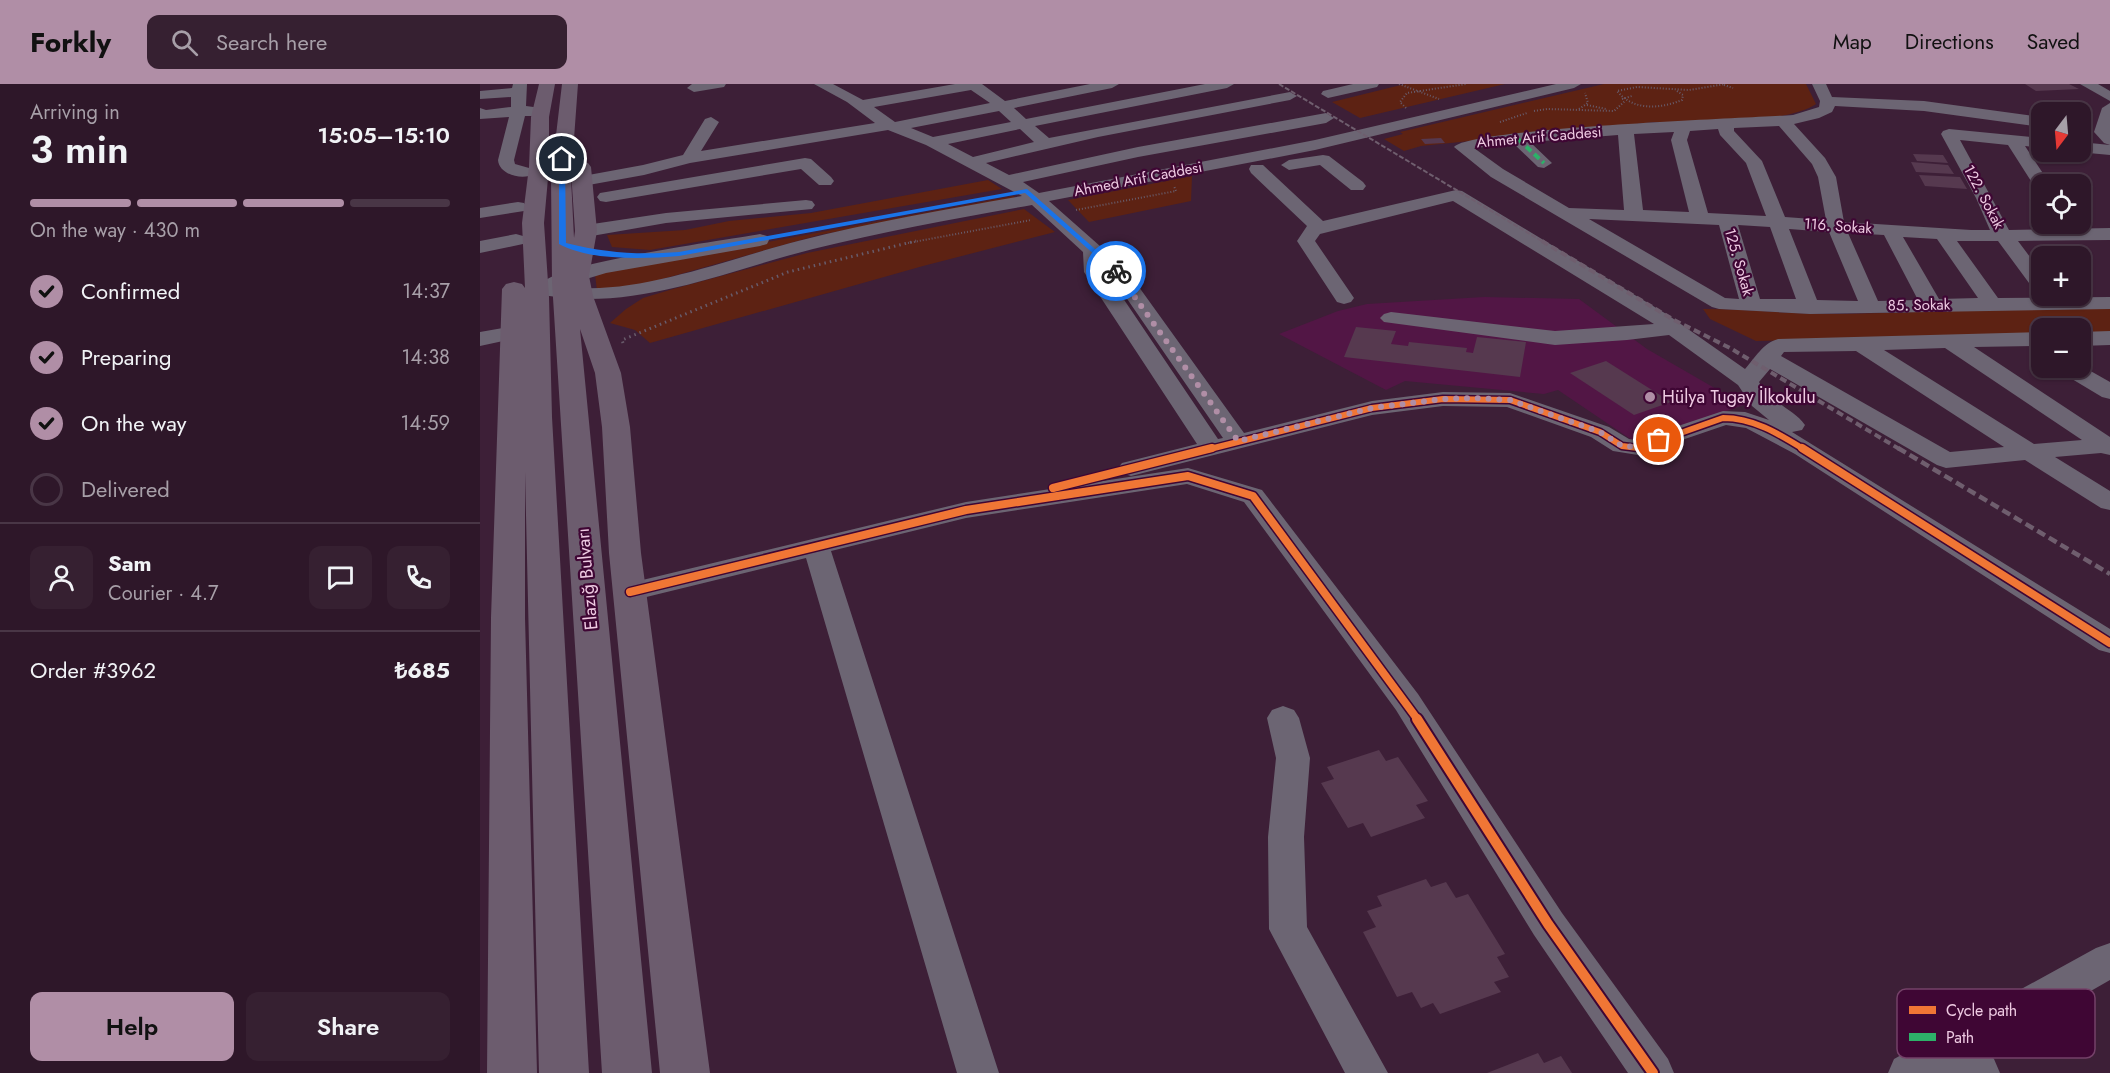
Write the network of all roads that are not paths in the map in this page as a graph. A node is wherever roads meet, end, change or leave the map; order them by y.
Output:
1 (570, 84) edge
2 (719, 84) edge
3 (1112, 84) edge
4 (1161, 84) edge
5 (1227, 84) edge
6 (1269, 84) edge
7 (1372, 84) edge
8 (1539, 84) edge
9 (1819, 84) edge
10 (2087, 84) edge
11 (856, 86) dead end
12 (1351, 86) edge
13 (1577, 86) edge
14 (977, 87) edge
15 (694, 88) dead end
16 (828, 88) edge
17 (1004, 88) dead end
18 (1328, 94) dead end
19 (480, 95) edge
20 (1176, 95) junction
21 (2110, 97) edge
22 (1299, 101) junction
23 (1827, 101) junction
24 (535, 105) edge
25 (860, 105) junction
26 (1004, 106) junction
27 (2110, 108) edge
28 (1201, 112) junction
29 (1075, 114) junction
30 (481, 116) edge
31 (1326, 118) junction
32 (1783, 121) junction
33 (2031, 121) edge
34 (711, 122) dead end
35 (1022, 124) junction
36 (1726, 125) junction
37 (891, 126) junction
38 (1346, 128) junction
39 (1684, 128) junction
40 (1626, 130) junction
41 (1098, 132) junction
42 (2101, 134) edge
43 (758, 135) dead end
44 (1238, 139) junction
45 (1518, 139) junction
46 (2014, 141) junction
47 (932, 142) junction
48 (2031, 142) edge
49 (1046, 144) junction
50 (2091, 148) edge
51 (2110, 150) edge
52 (693, 152) junction
53 (1128, 154) junction
54 (971, 162) junction
55 (1544, 163) dead end
56 (2035, 174) edge
57 (825, 181) dead end
58 (1006, 181) junction
59 (1357, 186) dead end
60 (1032, 195) junction
61 (806, 205) dead end
62 (480, 213) edge
63 (1566, 213) junction
64 (1634, 215) junction
65 (1700, 218) junction
66 (1727, 219) junction
67 (1779, 222) junction
68 (517, 224) junction
69 (1836, 226) junction
70 (1320, 228) junction
71 (1890, 230) junction
72 (2091, 231) edge
73 (2031, 233) edge
74 (2110, 234) edge
75 (1943, 235) junction
76 (2005, 236) junction
77 (480, 247) edge
78 (1093, 250) junction
79 (574, 260) junction
80 (2031, 271) edge
81 (666, 282) junction
82 (2031, 297) edge
83 (1344, 298) dead end
84 (2091, 301) edge
85 (1991, 303) junction
86 (2110, 303) edge
87 (1751, 304) junction
88 (1728, 305) joint
89 (1870, 306) junction
90 (1932, 306) junction
91 (1810, 309) junction
92 (1391, 318) dead end
93 (1674, 328) junction
94 (496, 336) edge
95 (2110, 338) edge
96 (2091, 339) edge
97 (1951, 342) junction
98 (2031, 343) edge
99 (1862, 345) junction
100 (480, 355) edge
101 (1766, 357) junction
102 (2087, 378) edge
103 (1747, 381) junction
104 (2110, 392) edge
105 (1238, 441) junction
106 (2109, 446) edge
107 (1212, 448) junction
108 (2028, 452) junction
109 (2110, 502) edge
110 (966, 510) junction
111 (816, 546) junction
112 (545, 592) junction
113 (630, 592) junction
114 (2110, 620) edge
115 (2110, 643) edge
116 (509, 705) junction
117 (1283, 718) dead end
118 (2110, 960) edge
119 (2068, 989) edge
120 (1966, 1060) edge
121 (512, 1073) edge
122 (564, 1073) edge
123 (627, 1073) edge
124 (685, 1073) edge
125 (978, 1073) edge
126 (1367, 1073) edge
127 (1653, 1073) edge
128 (1909, 1073) edge

1 - 24 highway, Elazığ Bulvarı
2 - 15 street
3 - 26 street
4 - 20 street
5 - 20 street
6 - 22 street
7 - 12 street
8 - 38 street, Ahmed Arif Caddesi
9 - 23 street
10 - 21 street
11 - 16 street
12 - 18 street
13 - 60 street, Ahmed Arif Caddesi
14 - 17 street
14 - 25 street
14 - 26 street
16 - 25 street
19 - 24 street
20 - 28 street
20 - 29 street
22 - 28 street
22 - 31 street
23 - 32 street, Ahmet Arif Caddesi
23 - 33 street
24 - 30 street
24 - 68 highway
24 - 79 highway, Elazığ Bulvarı
24 - 79 highway
24 - 79 highway, Elazığ Bulvarı
25 - 37 street
26 - 35 street
26 - 37 street
27 - 42 street
28 - 41 street
28 - 44 street
29 - 35 street
29 - 41 street
31 - 38 street
31 - 44 street
32 - 36 street, Ahmet Arif Caddesi
32 - 69 street
34 - 52 street
35 - 47 street
35 - 49 street
36 - 39 street, Ahmet Arif Caddesi
36 - 67 street
37 - 47 street
37 - 52 street
38 - 60 street, Ahmed Arif Caddesi
39 - 40 street, Ahmet Arif Caddesi
39 - 65 street
40 - 45 street, Ahmet Arif Caddesi
40 - 64 street
41 - 49 street
41 - 53 street
43 - 52 street
44 - 53 street
45 - 55 street
45 - 63 street, Ahmet Arif Caddesi
46 - 48 street
46 - 56 street
46 - 76 street, 122. Sokak
47 - 54 street
49 - 54 street
50 - 51 street
52 - 79 street
53 - 58 street
54 - 58 street
57 - 79 street
58 - 60 street
59 - 70 street
60 - 78 street
60 - 79 street, Ahmed Arif Caddesi
60 - 81 street, Ahmed Arif Caddesi
61 - 79 street
62 - 68 street
63 - 64 street, 116. Sokak
63 - 88 street, Ahmet Arif Caddesi
64 - 65 street, 116. Sokak
65 - 66 street, 116. Sokak
66 - 67 street, 116. Sokak
66 - 87 street, 125. Sokak
67 - 69 street, 116. Sokak
67 - 91 street
68 - 77 street
68 - 94 highway
69 - 71 street, 116. Sokak
69 - 89 street
70 - 83 street
70 - 93 street
71 - 75 street, 116. Sokak
71 - 90 street
72 - 74 street, 116. Sokak
73 - 76 street, 116. Sokak
75 - 76 street, 116. Sokak
75 - 85 street
76 - 80 street, 122. Sokak
78 - 105 street
78 - 107 street
79 - 81 street, Ahmed Arif Caddesi
79 - 81 street, Ahmed Arif Caddesi
79 - 112 highway, Elazığ Bulvarı
79 - 113 highway
79 - 123 highway, Elazığ Bulvarı
82 - 85 street, 85. Sokak
84 - 86 street, 85. Sokak
85 - 90 street, 85. Sokak
87 - 88 street, 85. Sokak
87 - 91 street, 85. Sokak
89 - 90 street, 85. Sokak
89 - 91 street, 85. Sokak
92 - 93 street
93 - 103 street
94 - 100 street
94 - 116 highway
95 - 96 street
97 - 98 street
97 - 99 street
97 - 106 street
99 - 101 street
99 - 108 street
101 - 103 street
101 - 108 street
102 - 104 street
103 - 114 street
105 - 107 street
105 - 115 street
106 - 108 street
107 - 110 street
108 - 109 street
110 - 111 street
110 - 127 street
111 - 113 street
111 - 125 street
112 - 116 highway
112 - 122 highway, Elazığ Bulvarı
113 - 124 highway
116 - 121 highway
117 - 126 street
118 - 119 street
120 - 128 street

